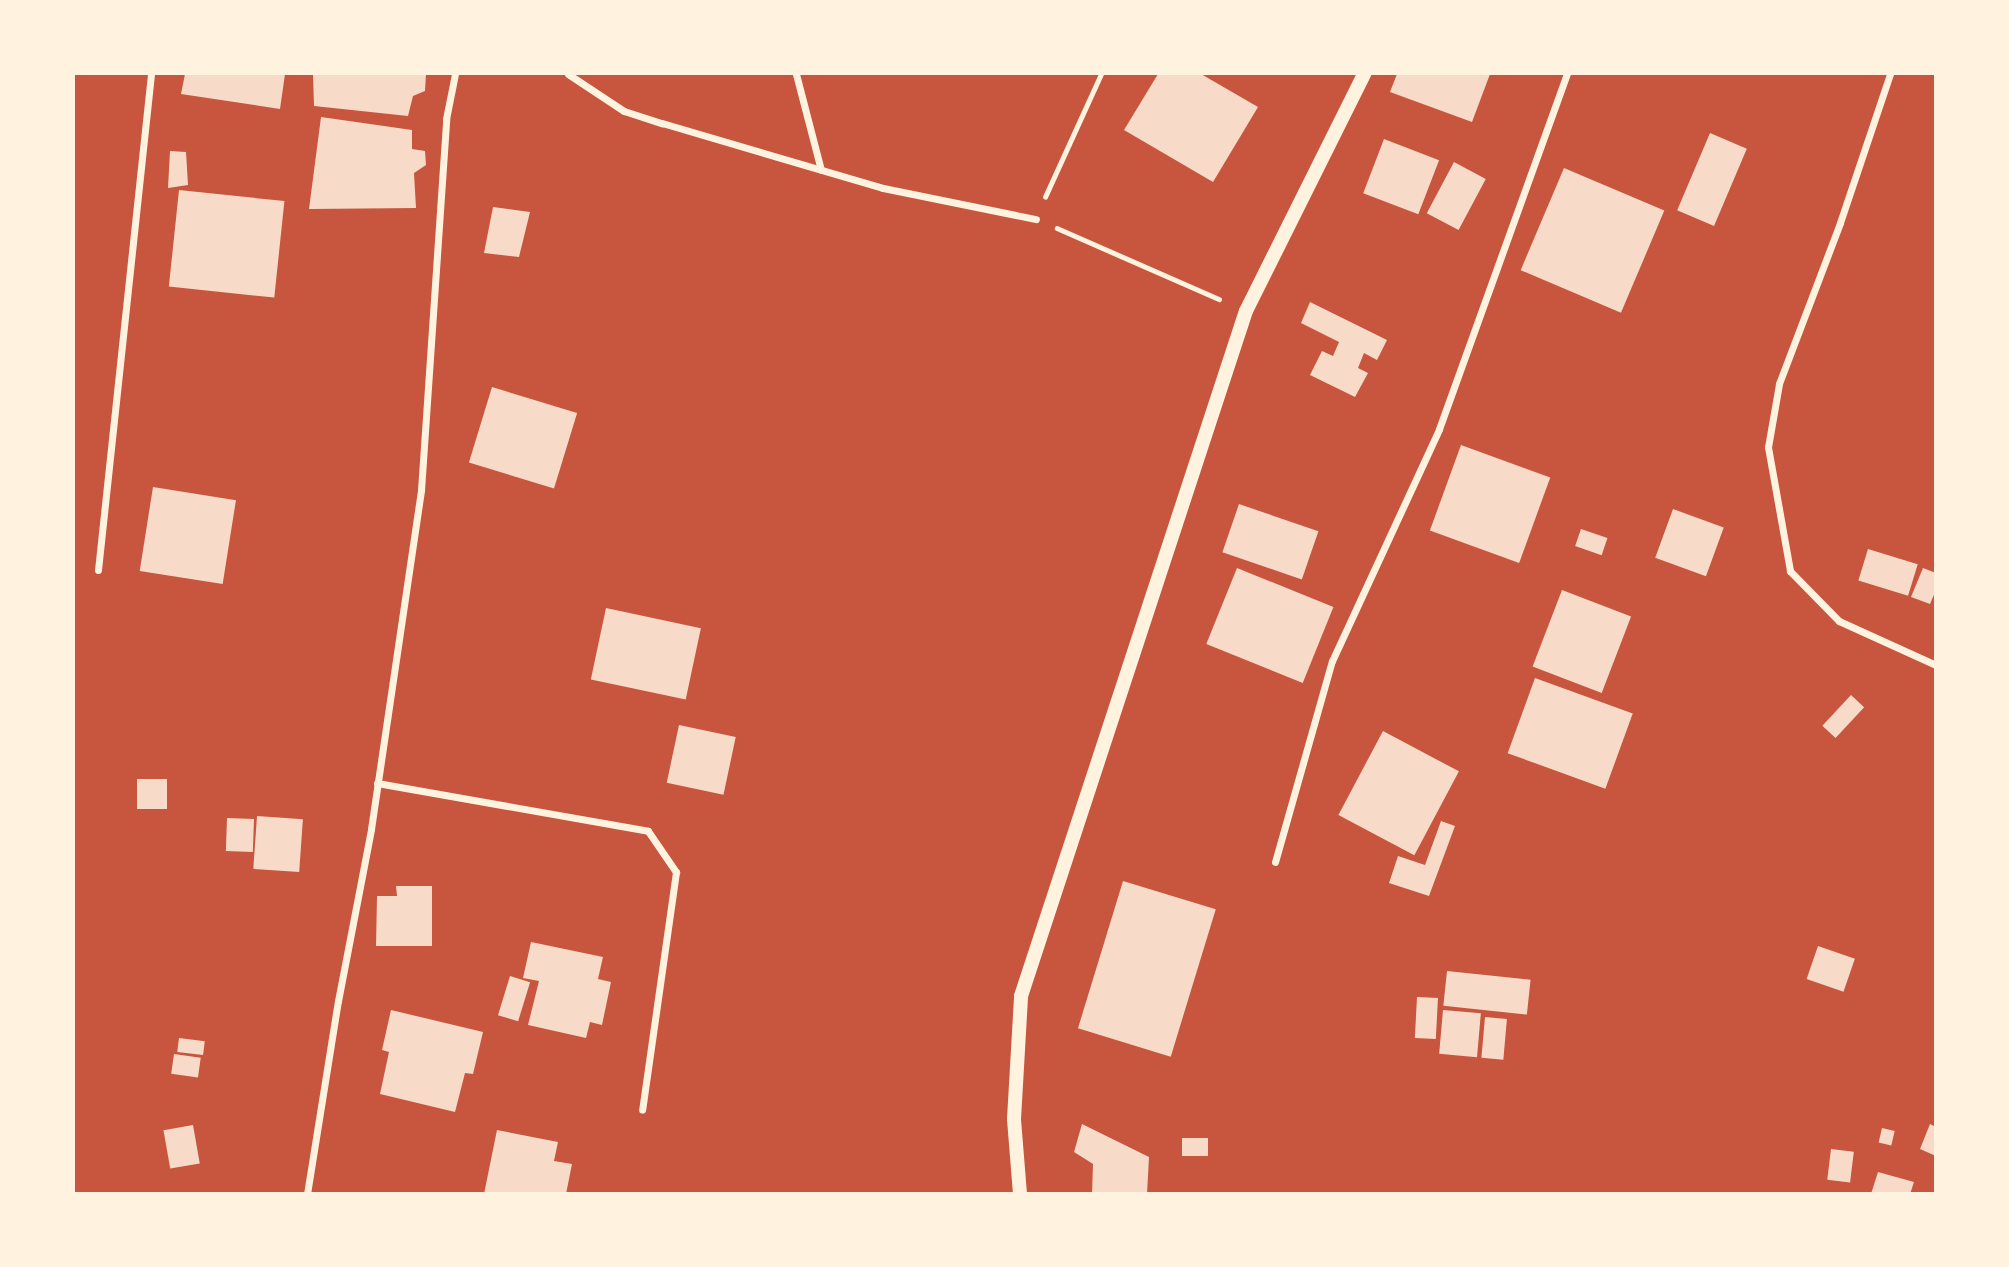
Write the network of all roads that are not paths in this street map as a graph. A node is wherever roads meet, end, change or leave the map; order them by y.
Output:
1 (151, 74) edge
2 (455, 74) edge
3 (568, 74) edge
4 (796, 74) edge
5 (1364, 74) edge
6 (1567, 74) edge
7 (1890, 74) edge
8 (821, 170) junction
9 (1035, 219) road end
10 (98, 570) dead end
11 (1936, 665) edge
12 (377, 783) junction
13 (1275, 862) dead end
14 (642, 1110) dead end
15 (307, 1194) edge
16 (1020, 1194) edge

1 - 10 street
2 - 12 street
3 - 8 street
4 - 8 street
5 - 16 main road
6 - 13 street
7 - 11 street
8 - 9 street
12 - 14 street
12 - 15 street

